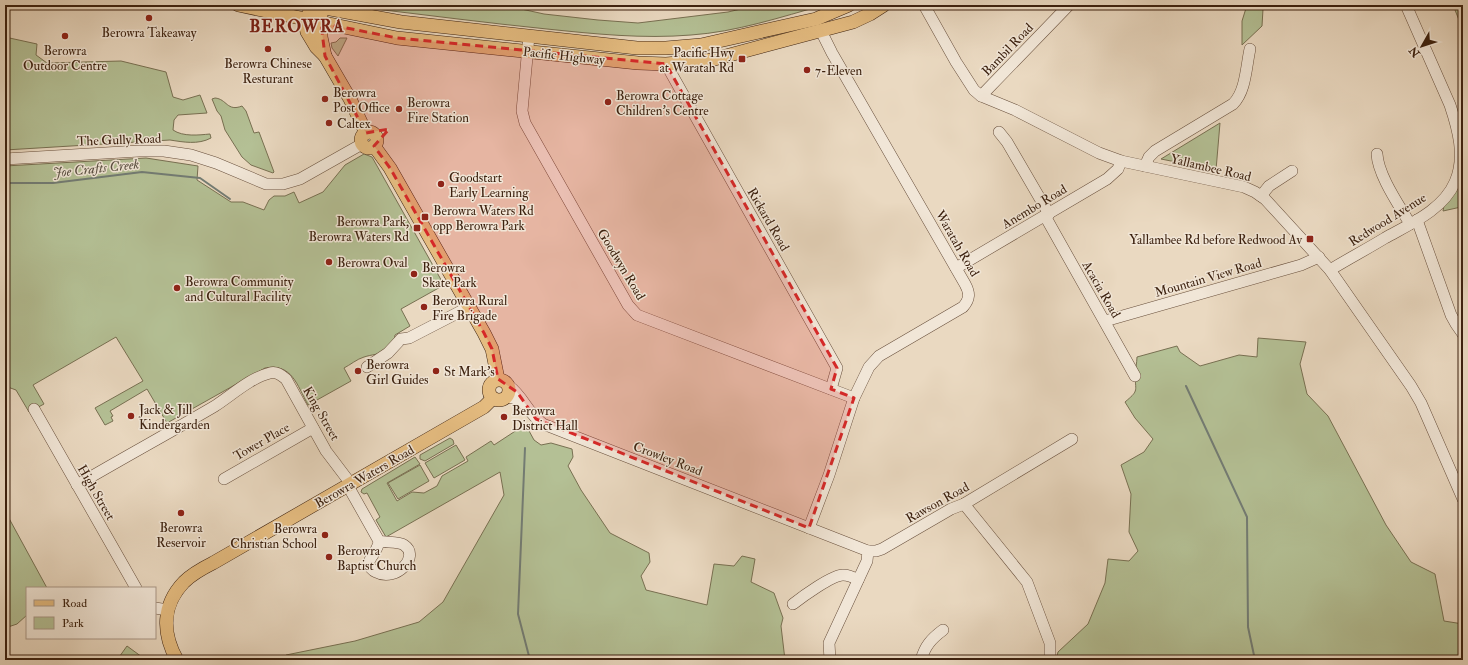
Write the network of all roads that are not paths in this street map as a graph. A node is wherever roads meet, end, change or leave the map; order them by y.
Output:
1 (238, 5) edge
2 (849, 5) edge
3 (884, 5) edge
4 (924, 5) edge
5 (1069, 5) edge
6 (1406, 5) edge
7 (314, 6) edge
8 (308, 20) junction
9 (321, 23) junction
10 (821, 31) junction
11 (529, 36) junction
12 (1250, 49) dead end
13 (527, 52) junction
14 (325, 56) junction
15 (666, 64) junction
16 (981, 96) junction
17 (999, 132) dead end
18 (367, 141) junction
19 (1377, 154) dead end
20 (5, 159) edge
21 (1121, 161) junction
22 (1146, 166) junction
23 (1292, 171) dead end
24 (1261, 196) junction
25 (1047, 215) junction
26 (1414, 222) junction
27 (1318, 257) junction
28 (956, 268) junction
29 (1330, 270) junction
30 (469, 307) junction
31 (1105, 321) junction
32 (1463, 334) edge
33 (367, 367) dead end
34 (1135, 376) dead end
35 (504, 387) junction
36 (831, 389) junction
37 (493, 398) junction
38 (854, 398) junction
39 (34, 409) dead end
40 (313, 428) junction
41 (1072, 439) dead end
42 (224, 479) dead end
43 (77, 485) junction
44 (349, 485) junction
45 (1463, 499) edge
46 (964, 504) junction
47 (809, 528) junction
48 (379, 541) dead end
49 (868, 551) junction
50 (858, 580) junction
51 (135, 587) edge
52 (793, 604) dead end
53 (161, 609) edge
54 (943, 630) dead end
55 (177, 660) edge
56 (830, 660) edge
57 (921, 660) edge
58 (1050, 660) edge

1 - 8 main road, Pacific Highway
2 - 11 main road, Pacific Highway
3 - 10 main road, Pacific Highway
4 - 16 street, Yallambee Road
5 - 16 street, Bambil Road
6 - 26 street, Redwood Avenue
7 - 8 main road
7 - 9 main road
7 - 11 main road, Pacific Highway
8 - 9 main road, Pacific Highway
8 - 14 main road
9 - 13 main road, Pacific Highway
9 - 14 main road
10 - 15 main road, Pacific Highway
10 - 28 street, Waratah Road
11 - 13 street, Goodwyn Road
12 - 22 street
13 - 15 main road, Pacific Highway
13 - 36 street, Goodwyn Road
14 - 18 main road
15 - 36 street, Rickard Road
16 - 21 street, Yallambee Road
17 - 25 street, Acacia Road
18 - 20 street, The Gully Road
18 - 30 main road
19 - 26 street
21 - 22 street, Yallambee Road
21 - 25 street, Anembo Road
22 - 24 street, Yallambee Road
23 - 24 street
24 - 27 street, Yallambee Road
25 - 28 street, Anembo Road
25 - 31 street, Acacia Road
26 - 29 street, Redwood Avenue
26 - 32 street
27 - 29 street, Yallambee Road
27 - 31 street, Mountain View Road
28 - 38 street, Waratah Road
29 - 45 street, Yallambee Road
30 - 33 street
30 - 35 main road
31 - 34 street, Acacia Road
35 - 37 main road
35 - 37 main road
35 - 47 street, Crowley Road
36 - 38 street, Goodwyn Road
37 - 44 main road, Berowra Waters Road
38 - 47 street, Waratah Road
39 - 43 street, High Street
40 - 42 street, Tower Place
40 - 43 street, King Street
40 - 44 street, King Street
41 - 46 street, Rawson Road
43 - 51 street, High Street
44 - 48 street, King Street
44 - 53 main road, Berowra Waters Road
46 - 49 street, Rawson Road
46 - 58 street
47 - 49 street
49 - 50 street
50 - 52 street
50 - 56 street
53 - 55 main road, Berowra Waters Road
54 - 57 street

